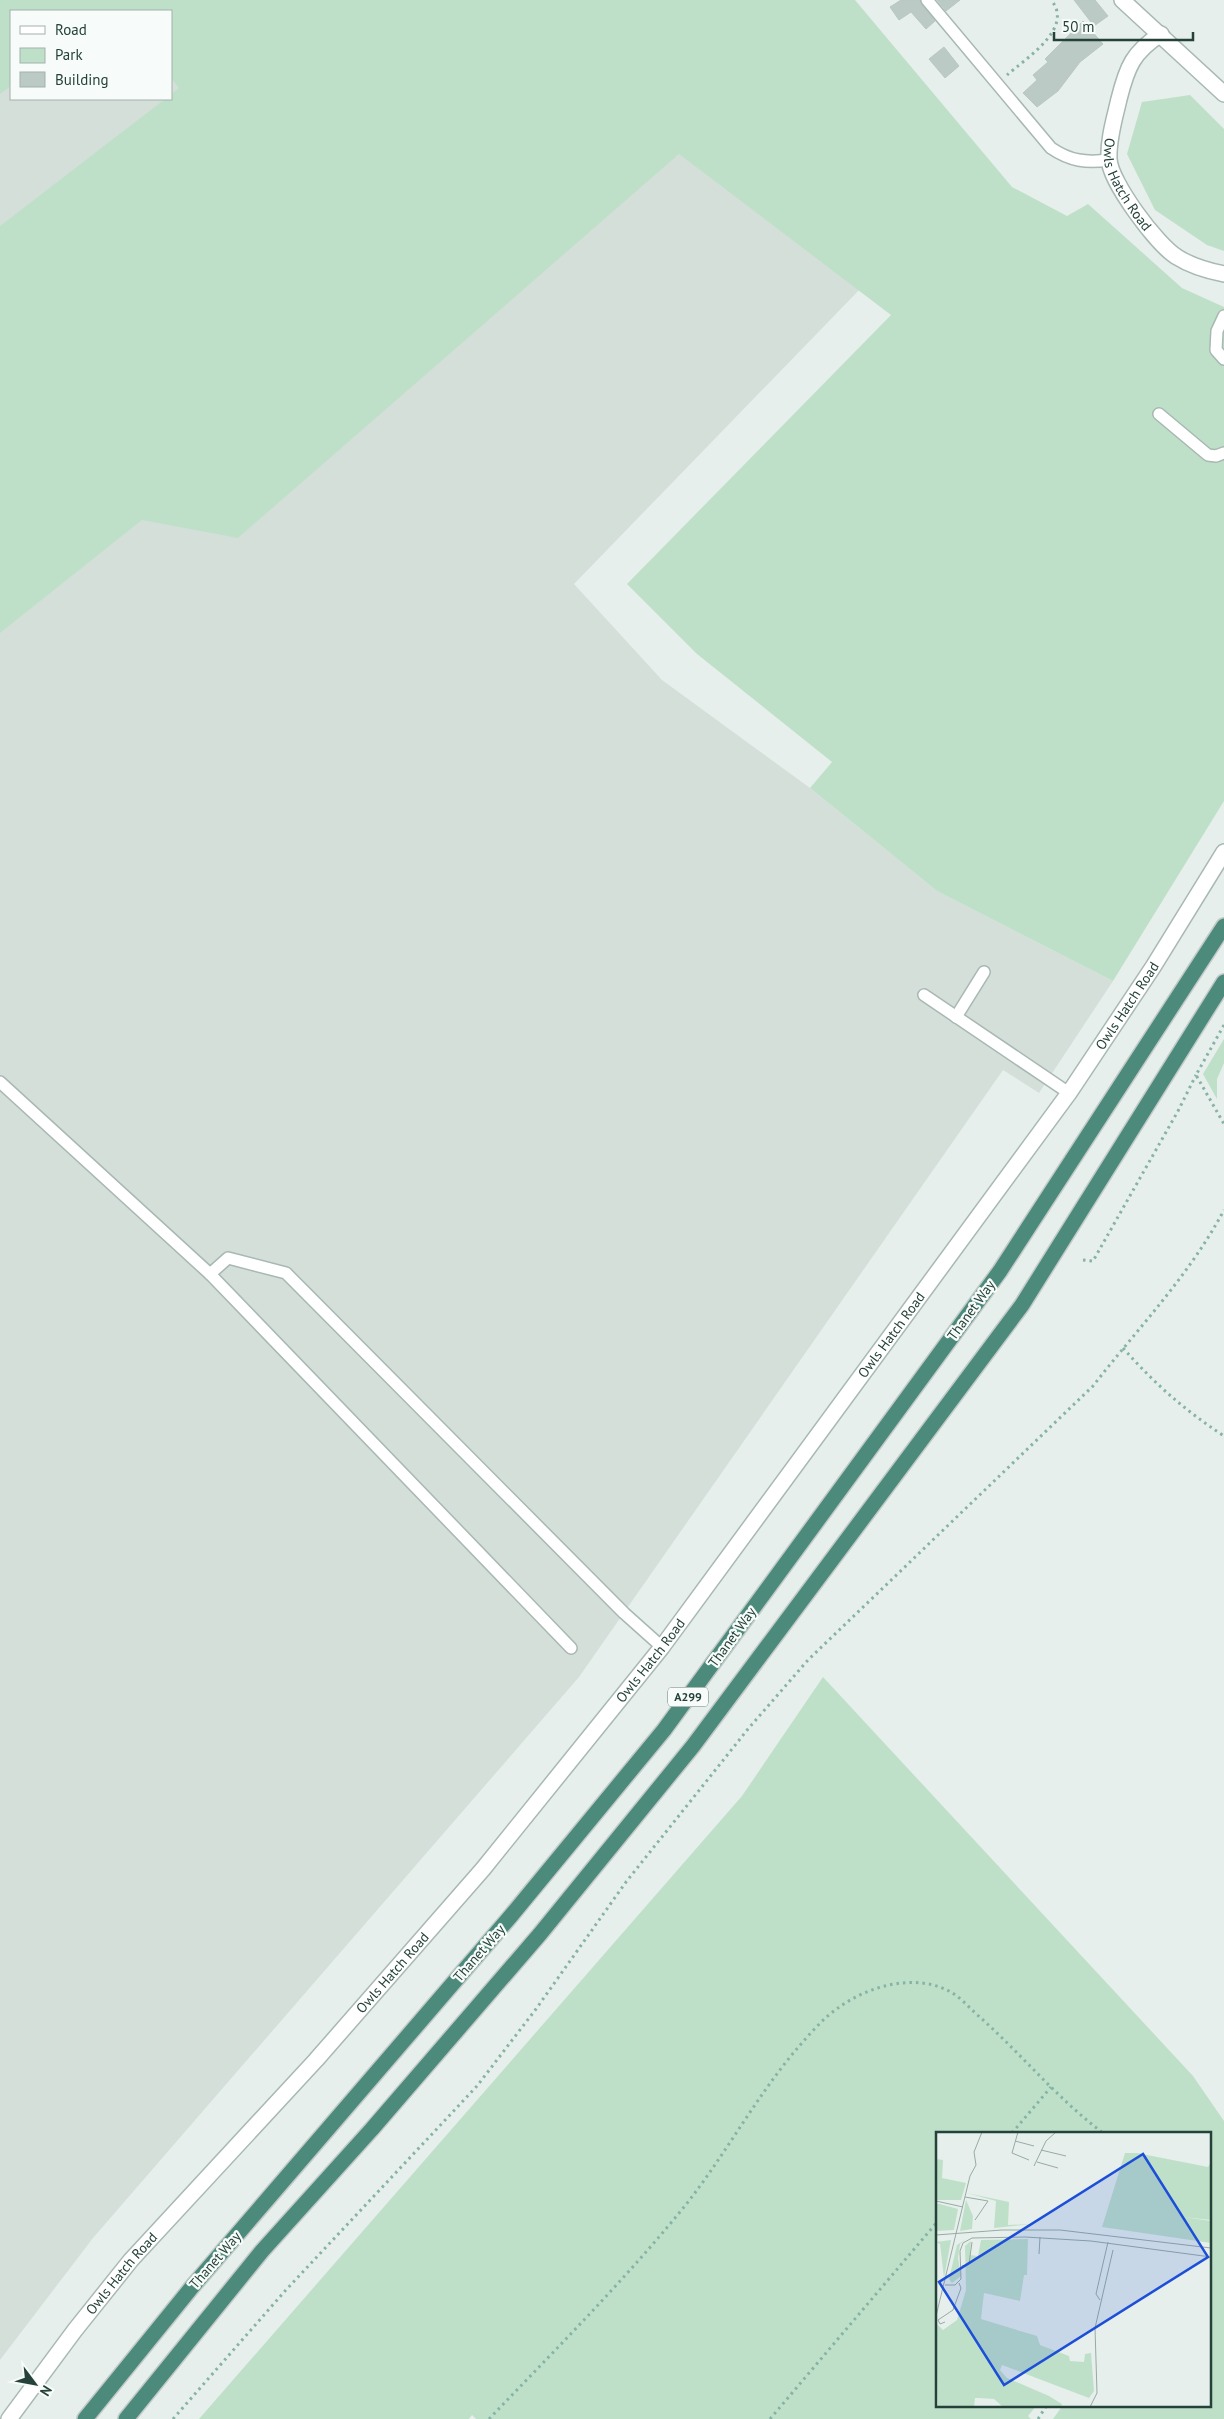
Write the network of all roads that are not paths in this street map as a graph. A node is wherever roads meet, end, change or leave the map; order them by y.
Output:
1 (927, 0) edge
2 (1122, 0) edge
3 (1161, 34) junction
4 (1224, 94) edge
5 (1109, 160) junction
6 (1224, 274) edge
7 (1224, 316) edge
8 (1224, 360) edge
9 (1159, 414) dead end
10 (1224, 453) edge
11 (1224, 852) edge
12 (1224, 926) edge
13 (984, 972) dead end
14 (1224, 982) edge
15 (924, 996) dead end
16 (956, 1016) junction
17 (0, 1082) edge
18 (1069, 1093) junction
19 (210, 1274) junction
20 (662, 1647) junction
21 (571, 1648) dead end
22 (9, 2419) edge
23 (85, 2419) edge
24 (126, 2419) edge

1 - 5 lane
2 - 3 street
3 - 4 street
3 - 5 street, Owls Hatch Road
5 - 6 street, Owls Hatch Road
7 - 8 lane
9 - 10 lane
11 - 18 street, Owls Hatch Road
12 - 23 highway, Thanet Way / A299
13 - 16 lane
14 - 24 highway, A299
15 - 16 lane
16 - 18 lane
17 - 19 lane
18 - 20 street, Owls Hatch Road
19 - 20 lane
19 - 21 lane
20 - 22 street, Owls Hatch Road

